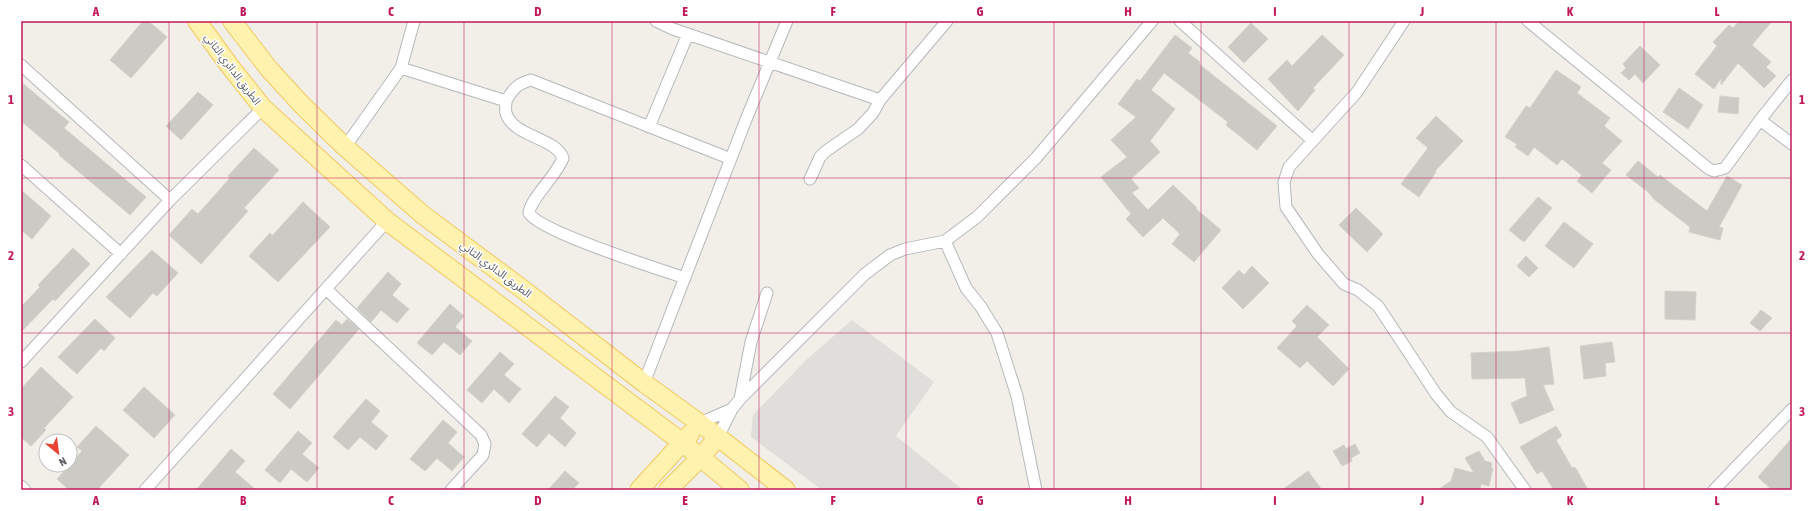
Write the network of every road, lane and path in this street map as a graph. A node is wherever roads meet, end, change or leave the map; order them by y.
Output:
1 (197, 21) edge
2 (232, 21) edge
3 (414, 21) edge
4 (656, 21) edge
5 (787, 21) edge
6 (1152, 21) edge
7 (1180, 21) edge
8 (1404, 21) edge
9 (1528, 21) edge
10 (944, 22) edge
11 (675, 25) edge
12 (688, 34) junction
13 (770, 62) junction
14 (21, 65) edge
15 (401, 68) junction
16 (1792, 80) edge
17 (880, 100) junction
18 (506, 101) junction
19 (263, 108) junction
20 (1760, 120) junction
21 (650, 127) junction
22 (1312, 140) junction
23 (1792, 144) edge
24 (345, 147) junction
25 (731, 159) junction
26 (21, 165) edge
27 (810, 179) dead end
28 (170, 200) junction
29 (387, 221) junction
30 (946, 241) junction
31 (121, 254) junction
32 (685, 278) junction
33 (326, 289) junction
34 (766, 293) dead end
35 (21, 362) edge
36 (644, 383) junction
37 (740, 399) junction
38 (732, 409) junction
39 (1792, 409) edge
40 (700, 423) junction
41 (718, 437) junction
42 (683, 443) junction
43 (700, 458) junction
44 (21, 486) edge
45 (25, 490) edge
46 (144, 490) edge
47 (451, 490) edge
48 (639, 490) edge
49 (668, 490) edge
50 (740, 490) edge
51 (786, 490) edge
52 (1036, 490) edge
53 (1525, 490) edge
54 (1714, 490) edge

1 - 19 main road, الطريق الدائري الثاني
2 - 24 main road, الطريق الدائري الثاني
3 - 15 street
4 - 11 street
5 - 13 street
6 - 30 street
7 - 22 street
8 - 22 street
9 - 20 street
10 - 17 street
11 - 12 street
12 - 13 street
12 - 21 street
13 - 17 street
13 - 25 street
14 - 28 street
15 - 18 street
15 - 24 street
16 - 20 street
17 - 27 street
18 - 21 street
18 - 32 street
19 - 28 street
19 - 29 main road, الطريق الدائري الثاني
20 - 23 street
21 - 25 street
22 - 53 street
24 - 36 main road, الطريق الدائري الثاني
25 - 32 street
26 - 31 street
28 - 31 street
29 - 33 street
29 - 42 main road, الطريق الدائري الثاني
30 - 37 street
30 - 52 street
31 - 35 street
32 - 36 street
33 - 46 street
33 - 47 street
34 - 37 street
36 - 40 main road, الطريق الدائري الثاني
37 - 38 street
38 - 40 street
38 - 41 street
39 - 54 street
40 - 41 main road, الطريق الدائري الثاني
40 - 42 main road
41 - 43 main road
41 - 51 main road, الطريق الدائري الثاني
42 - 43 main road, الطريق الدائري الثاني
42 - 48 main road
43 - 49 main road
43 - 50 main road, الطريق الدائري الثاني
44 - 45 street

